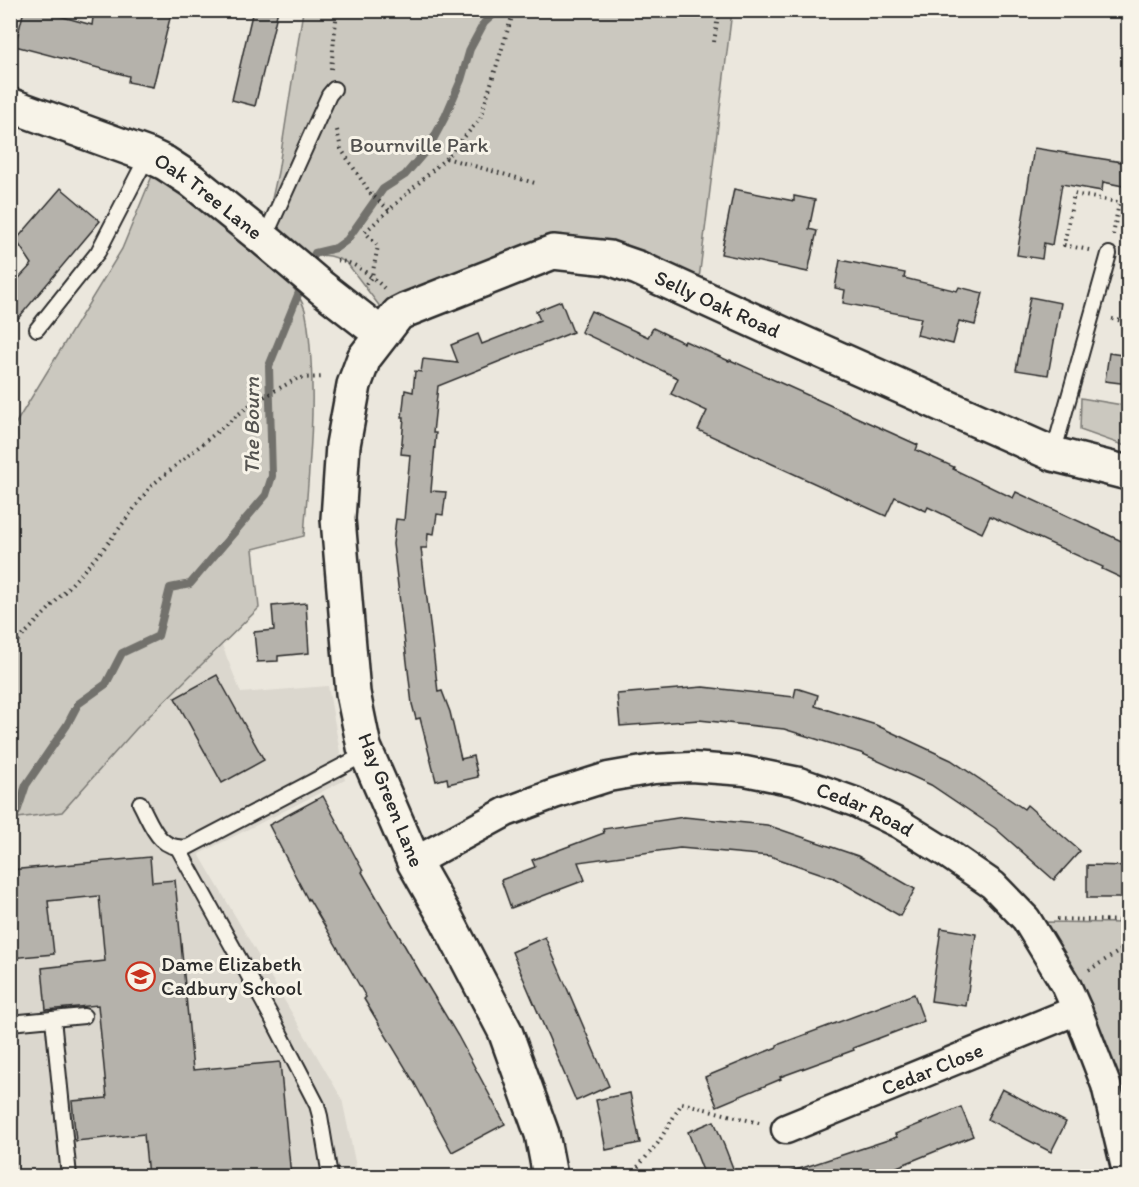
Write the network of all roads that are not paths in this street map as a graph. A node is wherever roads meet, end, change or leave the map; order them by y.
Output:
1 (331, 92) road end
2 (10, 105) edge
3 (148, 155) junction
4 (264, 239) junction
5 (1110, 254) road end
6 (37, 330) dead end
7 (381, 334) junction
8 (1053, 454) junction
9 (1128, 473) edge
10 (367, 753) junction
11 (140, 803) dead end
12 (178, 848) junction
13 (414, 862) junction
14 (1071, 997) junction
15 (84, 1016) dead end
16 (53, 1019) junction
17 (10, 1023) edge
18 (786, 1129) road end
19 (69, 1176) edge
20 (330, 1176) edge
21 (550, 1176) edge
22 (1128, 1176) edge

1 - 4 lane
2 - 3 street, Oak Tree Lane
3 - 4 street, Oak Tree Lane
3 - 6 lane
4 - 7 street, Oak Tree Lane
5 - 8 lane
7 - 8 street, Selly Oak Road
7 - 10 street, Hay Green Lane
8 - 9 street, Selly Oak Road
10 - 12 lane
10 - 13 street, Hay Green Lane
11 - 12 lane
12 - 20 lane
13 - 14 street, Cedar Road
13 - 21 street, Hay Green Lane
14 - 18 street, Cedar Close
14 - 22 street, Cedar Road
15 - 16 lane
16 - 17 lane
16 - 19 lane

